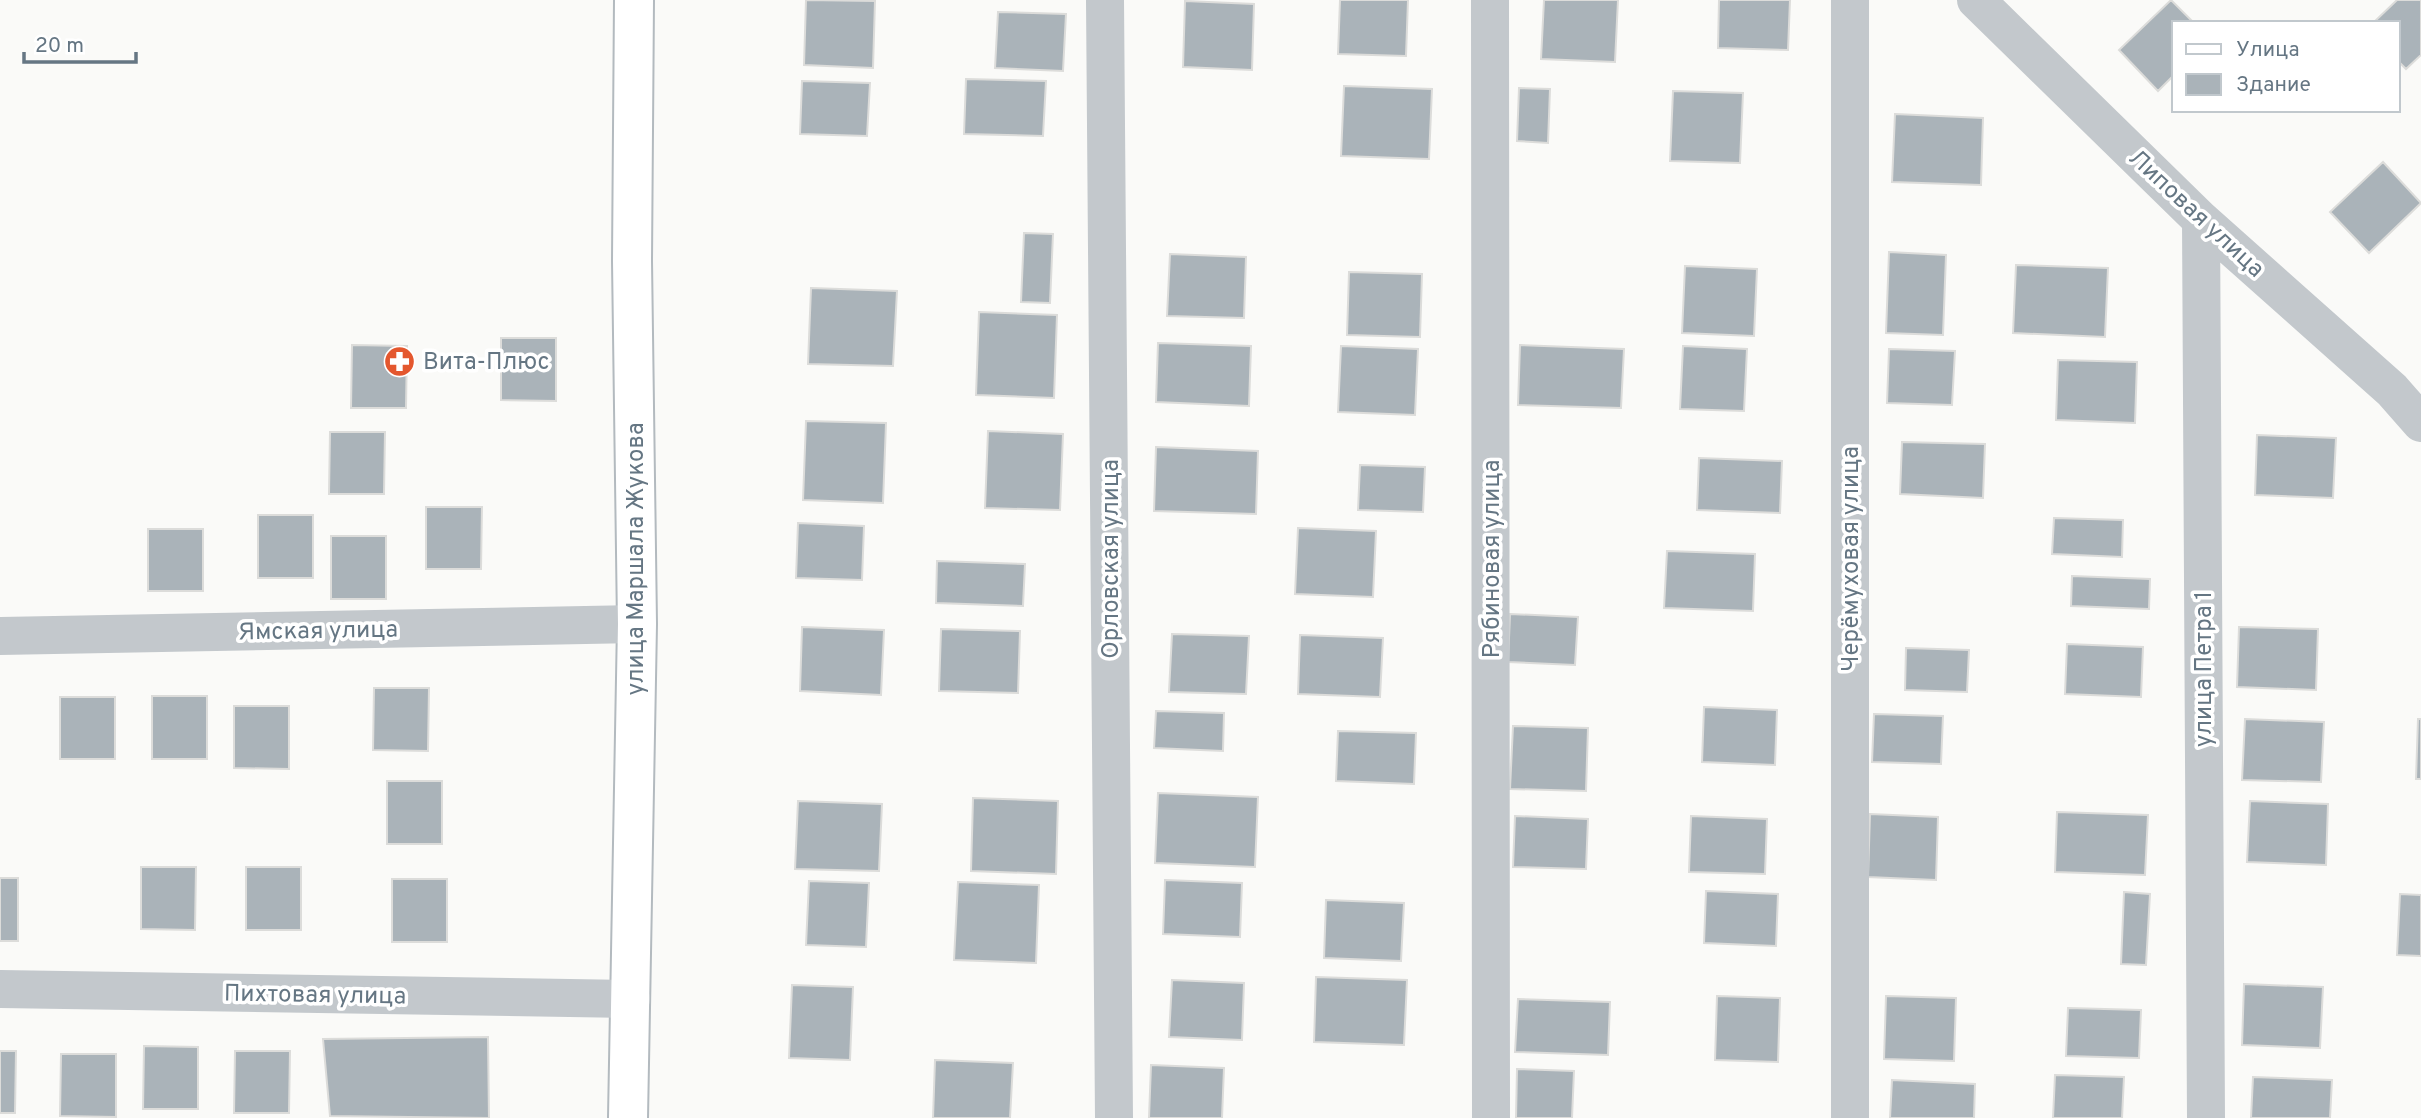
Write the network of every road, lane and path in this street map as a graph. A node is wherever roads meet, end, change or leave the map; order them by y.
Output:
1 (634, 0) edge
2 (1105, 0) edge
3 (1490, 0) edge
4 (1850, 0) edge
5 (1976, 0) edge
6 (2201, 220) junction
7 (2421, 423) edge
8 (637, 624) junction
9 (0, 636) edge
10 (0, 989) edge
11 (631, 999) junction
12 (628, 1118) edge
13 (1115, 1118) edge
14 (1491, 1118) edge
15 (1850, 1118) edge
16 (2206, 1118) edge

1 - 8 main road, улица Маршала Жукова
2 - 13 street, Орловская улица
3 - 14 street, Рябиновая улица
4 - 15 street, Черёмуховая улица
5 - 6 street, Липовая улица
6 - 7 street, Липовая улица
6 - 16 street, улица Петра 1
8 - 9 street, Ямская улица
8 - 11 main road, улица Маршала Жукова
10 - 11 street, Пихтовая улица
11 - 12 main road, улица Маршала Жукова

